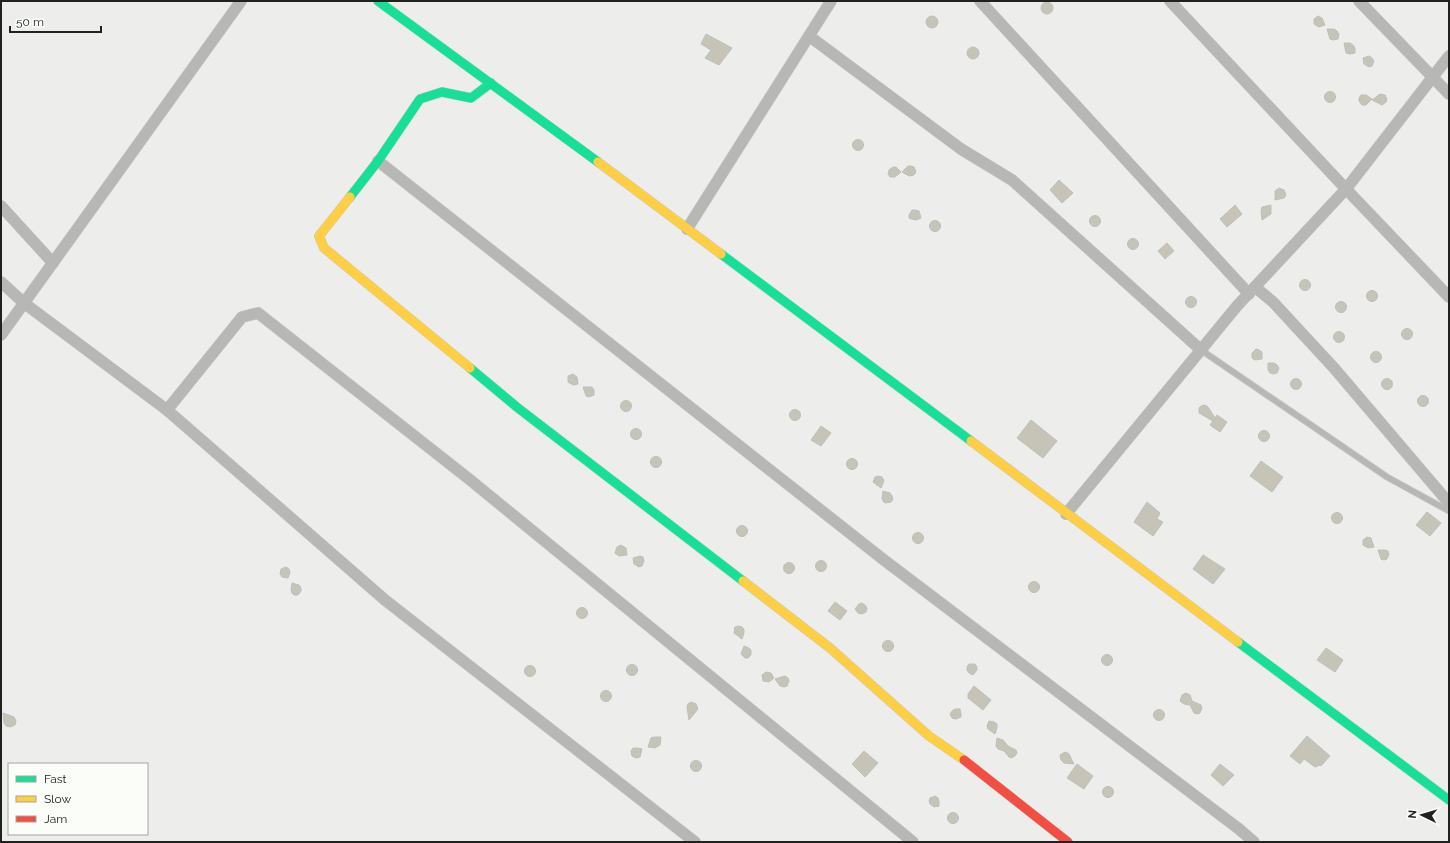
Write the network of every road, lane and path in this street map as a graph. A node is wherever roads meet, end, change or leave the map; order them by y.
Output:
1 (241, 1) edge
2 (378, 1) edge
3 (831, 1) edge
4 (980, 1) edge
5 (1170, 1) edge
6 (1359, 1) edge
7 (809, 36) junction
8 (1449, 56) edge
9 (1432, 78) junction
10 (491, 83) junction
11 (1449, 94) edge
12 (378, 161) junction
13 (1346, 189) junction
14 (1, 206) edge
15 (687, 229) junction
16 (53, 263) junction
17 (1, 282) edge
18 (1252, 290) junction
19 (1449, 297) edge
20 (24, 303) junction
21 (1, 335) edge
22 (1201, 350) junction
23 (167, 410) junction
24 (1449, 503) edge
25 (1449, 511) edge
26 (1066, 514) junction
27 (1449, 800) edge
28 (694, 842) edge
29 (913, 842) edge
30 (1068, 842) edge
31 (1254, 842) edge

1 - 16 street
2 - 10 street
3 - 7 street
4 - 18 street
5 - 13 street
6 - 9 street
7 - 15 street
7 - 22 street
8 - 9 street
9 - 11 street
9 - 13 street
10 - 12 street
10 - 15 street
12 - 30 street
12 - 31 street
13 - 18 street
13 - 19 street
14 - 16 street
15 - 26 street
16 - 20 street
17 - 20 street
18 - 22 street
18 - 24 street
20 - 21 street
20 - 23 street
22 - 25 lane
22 - 26 street
23 - 28 street
23 - 29 street
26 - 27 street

